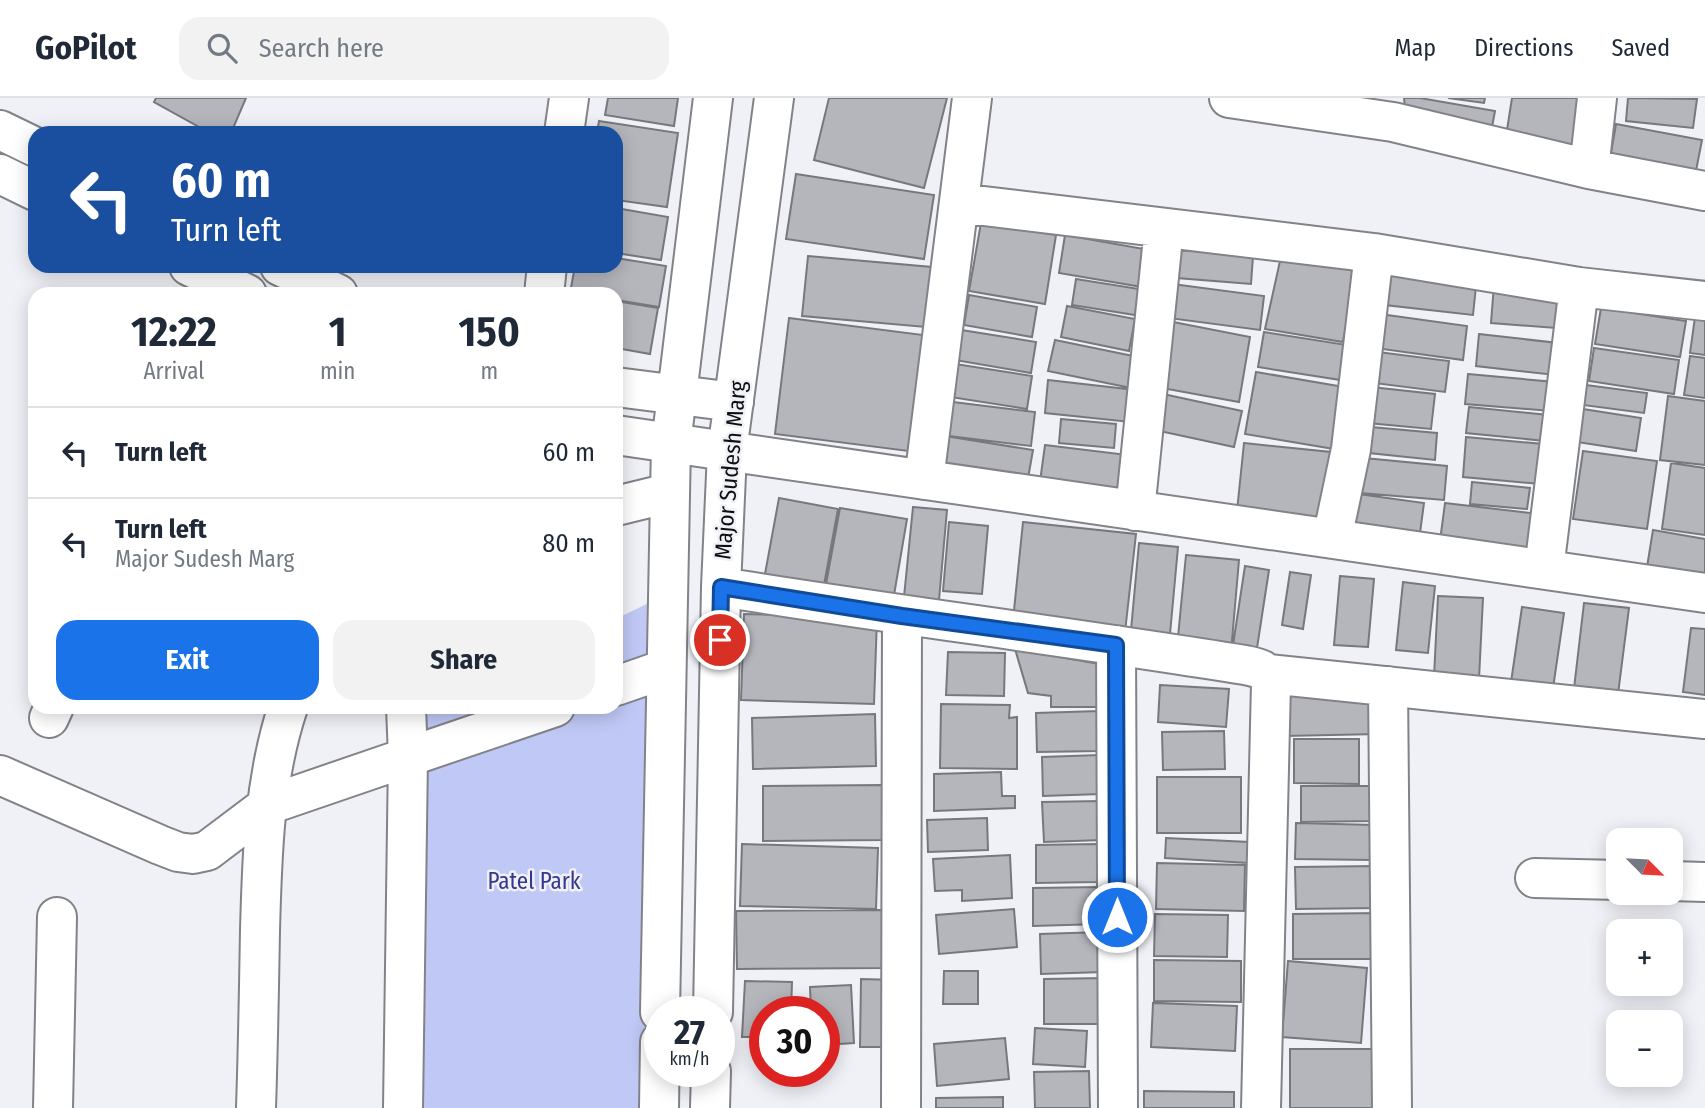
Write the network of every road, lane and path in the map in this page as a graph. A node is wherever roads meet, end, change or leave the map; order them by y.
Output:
1 (569, 98) edge
2 (713, 98) edge
3 (774, 98) edge
4 (972, 98) edge
5 (1229, 98) edge
6 (1597, 98) edge
7 (1394, 110) edge
8 (565, 126) edge
9 (0, 130) edge
10 (28, 144) edge
11 (1590, 169) junction
12 (0, 174) edge
13 (28, 188) edge
14 (1705, 191) edge
15 (959, 203) junction
16 (1164, 228) junction
17 (1374, 253) junction
18 (204, 273) edge
19 (294, 273) edge
20 (232, 287) edge
21 (324, 287) edge
22 (1579, 287) junction
23 (1705, 301) edge
24 (623, 388) edge
25 (677, 397) junction
26 (734, 402) junction
27 (623, 436) edge
28 (671, 444) junction
29 (727, 452) junction
30 (924, 481) junction
31 (669, 493) junction
32 (623, 504) edge
33 (1135, 511) junction
34 (1332, 539) junction
35 (1544, 569) junction
36 (721, 587) junction
37 (1705, 593) edge
38 (902, 616) junction
39 (1116, 645) junction
40 (666, 669) junction
41 (1269, 674) junction
42 (623, 684) edge
43 (1388, 686) junction
44 (286, 714) edge
45 (406, 714) edge
46 (534, 714) edge
47 (1705, 719) edge
48 (408, 757) junction
49 (0, 775) edge
50 (268, 804) junction
51 (1535, 878) dead end
52 (1606, 880) edge
53 (1684, 881) edge
54 (1705, 882) edge
55 (57, 917) dead end
56 (660, 996) edge
57 (713, 996) edge
58 (659, 1087) edge
59 (711, 1087) edge
60 (53, 1108) edge
61 (256, 1108) edge
62 (403, 1108) edge
63 (659, 1108) edge
64 (710, 1108) edge
65 (901, 1108) edge
66 (1118, 1108) edge
67 (1262, 1108) edge
68 (1392, 1108) edge

1 - 8 street
2 - 25 street
3 - 26 street, Major Sudesh Marg
4 - 15 street
5 - 7 street
6 - 11 street
7 - 11 street
9 - 10 street
11 - 14 street
12 - 13 street
15 - 16 street
15 - 30 street
16 - 17 street
16 - 33 street
17 - 22 street
17 - 34 street
18 - 20 street
19 - 21 street
22 - 23 street
22 - 35 street
24 - 25 street
25 - 26 street
25 - 28 street
26 - 29 street, Major Sudesh Marg
27 - 28 street
28 - 29 street
28 - 31 street
29 - 30 street
29 - 36 street, Major Sudesh Marg
30 - 33 street
31 - 32 street
31 - 40 street
33 - 34 street
34 - 35 street
35 - 37 street
36 - 38 street
36 - 57 street, Major Sudesh Marg
38 - 39 street
38 - 65 street
39 - 41 street
39 - 66 street
40 - 42 street
40 - 56 street
41 - 43 street
41 - 67 street
43 - 47 street
43 - 68 street
44 - 50 street
45 - 48 street
46 - 48 street
48 - 50 street
48 - 62 street
49 - 50 street
50 - 61 street
51 - 52 street
53 - 54 street
55 - 60 street
58 - 63 street
59 - 64 street

